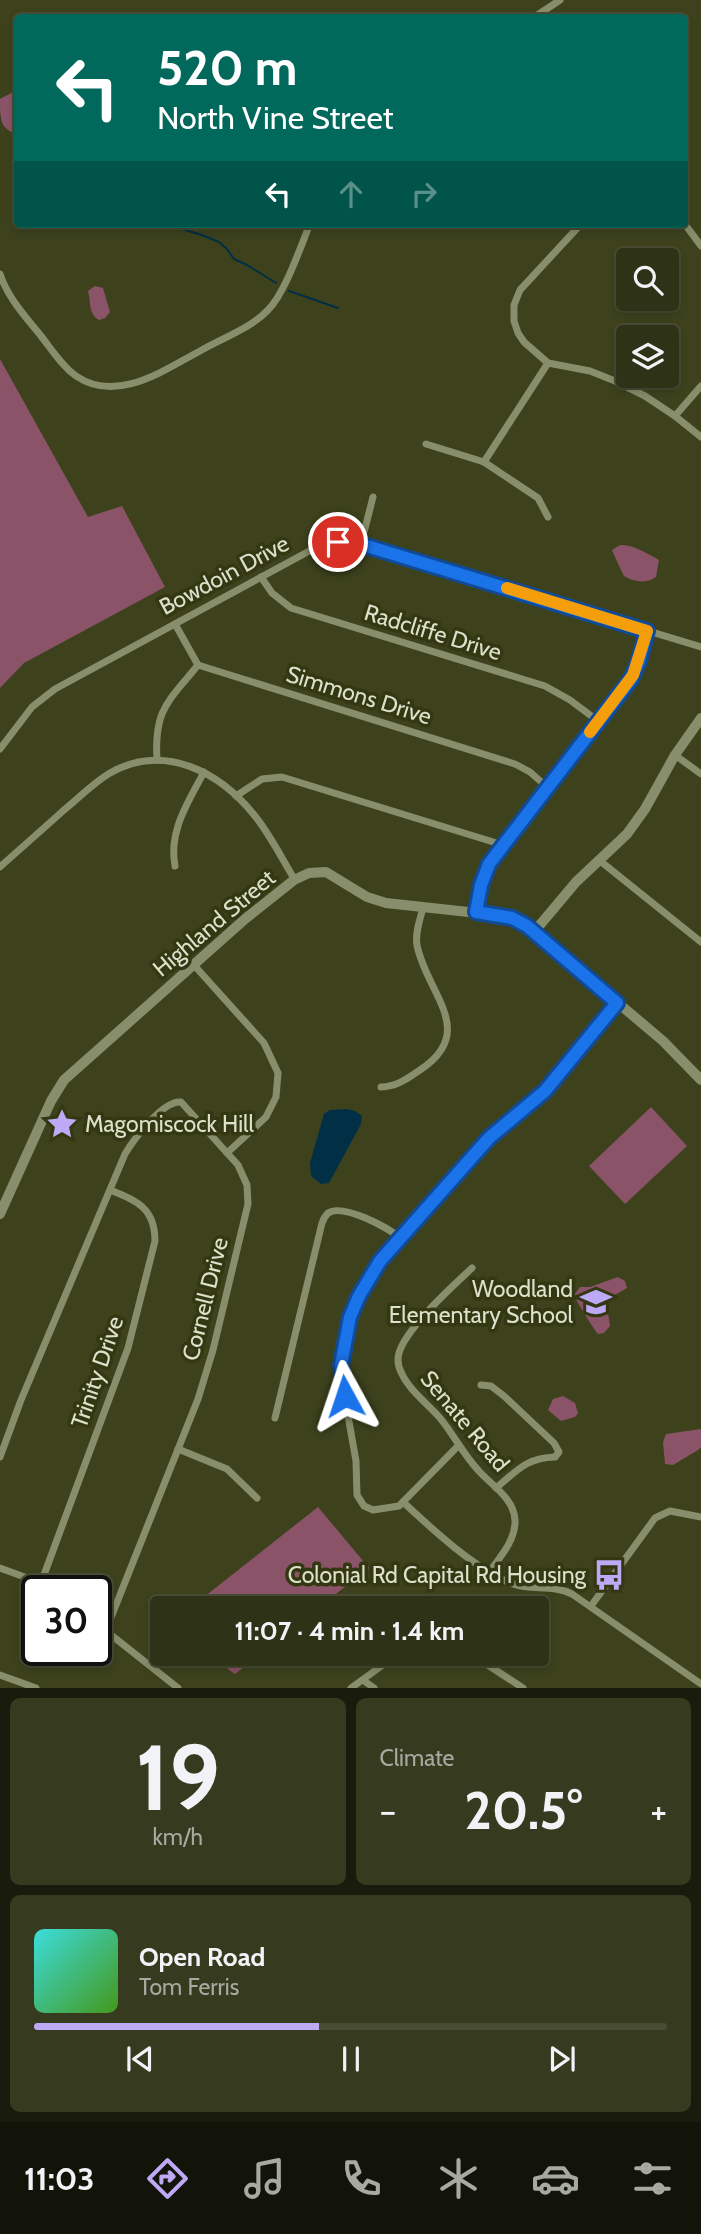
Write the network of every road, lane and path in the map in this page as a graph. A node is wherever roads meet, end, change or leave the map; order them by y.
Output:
1 (560, 0) edge
2 (539, 14) edge
3 (308, 228) edge
4 (578, 228) edge
5 (688, 228) edge
6 (701, 246) edge
7 (0, 274) edge
8 (548, 363) junction
9 (701, 386) edge
10 (675, 416) junction
11 (701, 438) edge
12 (426, 444) dead end
13 (484, 462) junction
14 (373, 497) dead end
15 (548, 517) dead end
16 (360, 544) junction
17 (261, 577) junction
18 (175, 624) junction
19 (647, 631) junction
20 (701, 647) edge
21 (198, 665) junction
22 (701, 718) edge
23 (598, 721) junction
24 (0, 749) edge
25 (675, 755) junction
26 (157, 760) junction
27 (205, 772) junction
28 (701, 774) edge
29 (547, 787) junction
30 (236, 796) junction
31 (503, 845) junction
32 (599, 860) junction
33 (175, 866) dead end
34 (0, 867) edge
35 (295, 880) junction
36 (423, 908) junction
37 (476, 912) junction
38 (534, 932) junction
39 (701, 942) edge
40 (193, 964) junction
41 (617, 1003) junction
42 (701, 1080) edge
43 (381, 1087) dead end
44 (227, 1153) junction
45 (110, 1190) junction
46 (0, 1214) edge
47 (400, 1238) junction
48 (472, 1268) dead end
49 (481, 1385) dead end
50 (275, 1418) dead end
51 (458, 1446) junction
52 (178, 1449) junction
53 (0, 1457) edge
54 (496, 1488) junction
55 (257, 1498) dead end
56 (403, 1502) junction
57 (701, 1517) edge
58 (0, 1568) edge
59 (490, 1571) junction
60 (44, 1575) edge
61 (21, 1576) edge
62 (591, 1606) junction
63 (112, 1615) edge
64 (112, 1635) edge
65 (381, 1666) edge
66 (489, 1666) edge
67 (0, 1675) edge
68 (363, 1680) junction
69 (701, 1684) edge
70 (36, 1688) edge
71 (178, 1688) edge
72 (351, 1688) edge
73 (374, 1688) edge
74 (523, 1688) edge

1 - 2 street
3 - 7 street
4 - 8 street
5 - 6 street
8 - 10 street
8 - 13 street
9 - 10 street
10 - 11 street
12 - 13 street
13 - 15 street
14 - 16 street
16 - 17 street, Bowdoin Drive
16 - 19 street, Bowdoin Drive
17 - 18 street, Bowdoin Drive
17 - 23 street, Radcliffe Drive
18 - 21 street
18 - 24 street, Bowdoin Drive
19 - 20 street, Bowdoin Drive
19 - 23 street
21 - 26 street
21 - 29 street, Simmons Drive
22 - 25 street
23 - 29 street
25 - 28 street
25 - 32 street
26 - 27 street
26 - 34 street
27 - 30 street
27 - 33 street
29 - 31 street
30 - 31 street
30 - 35 street
31 - 37 street
32 - 38 street
32 - 39 street
35 - 36 street, Highland Street
35 - 40 street, Highland Street
36 - 37 street, Highland Street
36 - 43 street
37 - 38 street, Highland Street
38 - 41 street, Highland Street
40 - 44 street
40 - 46 street, Highland Street
41 - 42 street, Highland Street
41 - 47 street
44 - 45 street, Cornell Drive
44 - 52 street, Cornell Drive
45 - 53 street
45 - 60 street, Trinity Drive
47 - 50 street
47 - 56 street
48 - 51 street, Senate Road
49 - 54 street
51 - 54 street, Senate Road
51 - 56 street
52 - 55 street
52 - 63 street, Cornell Drive
54 - 59 street, Senate Road
56 - 59 street
57 - 62 street
58 - 61 street
59 - 62 street
62 - 69 street
64 - 71 street
65 - 68 street
66 - 74 street
67 - 70 street
68 - 72 street
68 - 73 street

